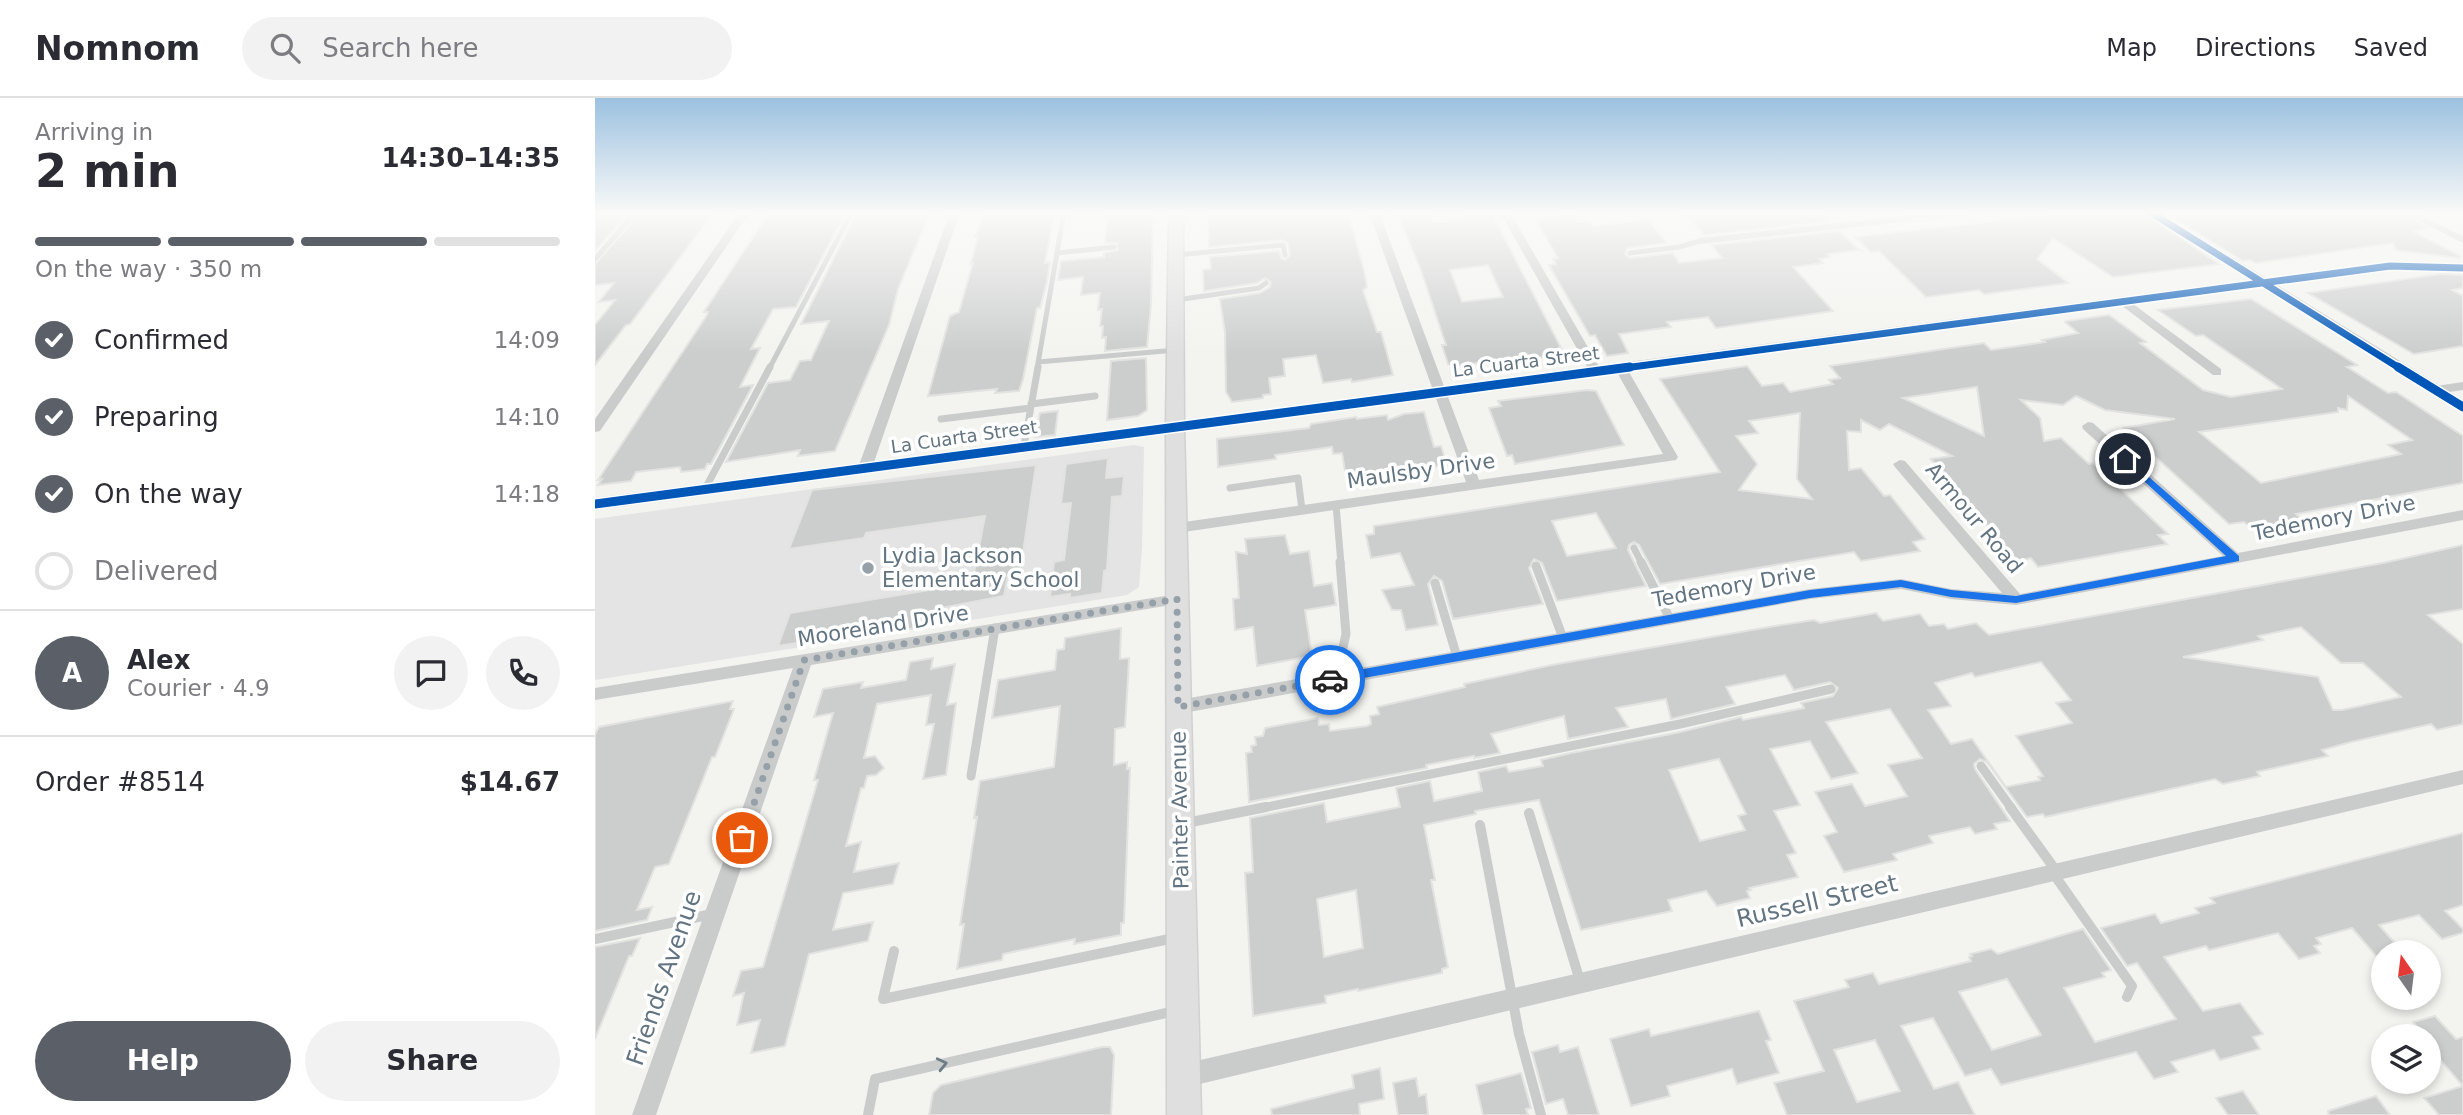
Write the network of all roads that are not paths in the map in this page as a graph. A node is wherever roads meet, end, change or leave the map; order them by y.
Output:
1 (712, 259) edge
2 (827, 259) edge
3 (938, 259) edge
4 (1056, 259) edge
5 (1176, 259) edge
6 (1391, 259) edge
7 (1532, 259) edge
8 (2225, 259) edge
9 (2463, 268) edge
10 (1266, 283) dead end
11 (2264, 284) junction
12 (1176, 300) junction
13 (2121, 300) junction
14 (1176, 350) junction
15 (1038, 362) junction
16 (1620, 367) junction
17 (1595, 370) junction
18 (2217, 372) dead end
19 (2463, 386) edge
20 (2436, 390) junction
21 (1440, 391) junction
22 (1095, 396) dead end
23 (1031, 406) junction
24 (2463, 407) edge
25 (941, 419) dead end
26 (1175, 425) junction
27 (2088, 426) dead end
28 (595, 428) edge
29 (1024, 446) junction
30 (1900, 464) dead end
31 (865, 468) junction
32 (1474, 485) junction
33 (1230, 488) dead end
34 (705, 489) junction
35 (595, 504) edge
36 (1336, 505) junction
37 (1302, 510) junction
38 (2463, 515) edge
39 (1177, 528) junction
40 (1634, 548) dead end
41 (2235, 558) junction
42 (1535, 566) dead end
43 (1435, 583) dead end
44 (1177, 599) junction
45 (2016, 600) junction
46 (1669, 619) junction
47 (995, 628) junction
48 (1563, 638) junction
49 (1457, 657) junction
50 (804, 660) junction
51 (1343, 677) junction
52 (1831, 689) dead end
53 (597, 697) edge
54 (1178, 707) junction
55 (1981, 766) dead end
56 (971, 776) dead end
57 (2463, 777) edge
58 (1529, 813) dead end
59 (1179, 824) junction
60 (1480, 825) dead end
61 (2055, 872) junction
62 (715, 914) junction
63 (1182, 936) junction
64 (595, 939) edge
65 (894, 951) dead end
66 (1581, 984) junction
67 (2127, 997) dead end
68 (1512, 1000) junction
69 (1183, 1010) junction
70 (1183, 1076) junction
71 (643, 1115) edge
72 (868, 1115) edge
73 (1184, 1115) edge
74 (1541, 1115) edge

1 - 28 street
2 - 34 lane
3 - 31 street
4 - 15 lane
5 - 12 main road, Painter Avenue
6 - 21 street
7 - 17 street
8 - 11 street
9 - 11 street, La Cuarta Street
10 - 12 lane
11 - 13 street, La Cuarta Street
11 - 20 street
12 - 14 main road, Painter Avenue
13 - 16 street, La Cuarta Street
13 - 18 street
14 - 15 lane
14 - 26 main road, Painter Avenue
15 - 23 lane
16 - 17 street, La Cuarta Street
16 - 32 street, Maulsby Drive
17 - 21 street, La Cuarta Street
19 - 20 street
20 - 24 street
21 - 26 street, La Cuarta Street
21 - 32 street
22 - 23 lane
23 - 25 lane
23 - 29 lane
26 - 29 street, La Cuarta Street
26 - 39 main road, Painter Avenue
27 - 41 street
29 - 31 street, La Cuarta Street
30 - 45 street, Armour Road
31 - 34 street, La Cuarta Street
32 - 36 street, Maulsby Drive
33 - 37 lane
34 - 35 street, La Cuarta Street
36 - 37 street, Maulsby Drive
36 - 51 lane
37 - 39 street, Maulsby Drive
38 - 41 street, Tedemory Drive
39 - 44 main road, Painter Avenue
40 - 46 lane
41 - 45 street, Tedemory Drive
42 - 48 lane
43 - 49 lane
44 - 47 street, Mooreland Drive
44 - 54 main road, Painter Avenue
45 - 46 street, Tedemory Drive
46 - 48 street, Tedemory Drive
47 - 50 street, Mooreland Drive
47 - 56 lane
48 - 49 street, Tedemory Drive
49 - 51 street, Tedemory Drive
50 - 53 street, Mooreland Drive
50 - 62 street, Friends Avenue
51 - 54 street, Tedemory Drive
52 - 59 lane
54 - 59 main road, Painter Avenue
55 - 61 lane
57 - 61 street, Russell Street
58 - 66 lane
59 - 63 main road, Painter Avenue
60 - 68 lane
61 - 66 street, Russell Street
61 - 67 lane
62 - 64 lane
62 - 71 street, Friends Avenue
63 - 65 lane
63 - 69 main road, Painter Avenue
66 - 68 street, Russell Street
68 - 70 street, Russell Street
68 - 74 lane
69 - 70 main road, Painter Avenue
72 -> 69 lane
70 - 73 main road, Painter Avenue

